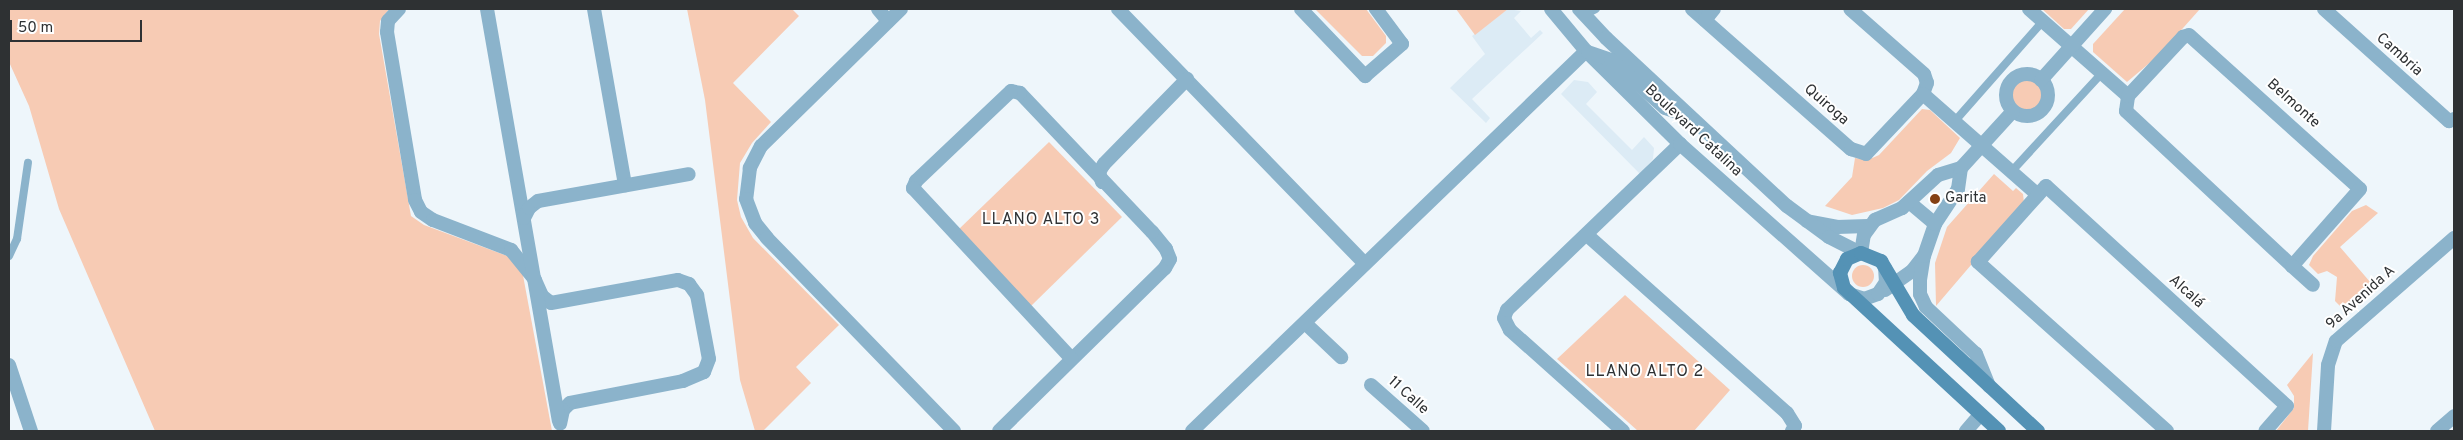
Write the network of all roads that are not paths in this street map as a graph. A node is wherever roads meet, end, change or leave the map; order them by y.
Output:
1 (399, 9) edge
2 (486, 9) edge
3 (594, 9) edge
4 (878, 9) edge
5 (901, 9) edge
6 (1118, 9) edge
7 (1301, 9) edge
8 (1376, 9) edge
9 (1551, 9) edge
10 (1692, 9) edge
11 (1714, 9) edge
12 (1850, 9) edge
13 (2030, 9) edge
14 (2105, 9) edge
15 (2324, 9) edge
16 (1586, 11) edge
17 (1705, 20) junction
18 (888, 21) junction
19 (2043, 21) junction
20 (2072, 46) junction
21 (1586, 51) junction
22 (2102, 73) junction
23 (1186, 79) junction
24 (2041, 80) junction
25 (1923, 94) junction
26 (2128, 96) junction
27 (2013, 111) junction
28 (1688, 116) junction
29 (2454, 119) edge
30 (1954, 122) junction
31 (1680, 144) junction
32 (1982, 146) junction
33 (28, 163) dead end
34 (1961, 168) junction
35 (2012, 172) junction
36 (688, 174) dead end
37 (1102, 182) junction
38 (625, 185) junction
39 (2038, 195) junction
40 (1914, 198) junction
41 (524, 218) junction
42 (1938, 218) junction
43 (1806, 221) junction
44 (1868, 226) junction
45 (1587, 235) junction
46 (2454, 238) edge
47 (1861, 253) junction
48 (9, 256) edge
49 (1924, 256) junction
50 (1364, 263) junction
51 (2292, 266) junction
52 (1886, 268) junction
53 (535, 280) junction
54 (1893, 283) junction
55 (2313, 285) dead end
56 (1849, 294) junction
57 (1878, 294) junction
58 (1305, 323) junction
59 (1341, 357) dead end
60 (1072, 359) junction
61 (9, 365) edge
62 (1371, 385) dead end
63 (1990, 386) junction
64 (1980, 415) junction
65 (2454, 416) edge
66 (561, 428) edge
67 (31, 431) edge
68 (954, 431) edge
69 (999, 431) edge
70 (1192, 431) edge
71 (1423, 431) edge
72 (1623, 431) edge
73 (1792, 431) edge
74 (1966, 431) edge
75 (1999, 431) edge
76 (2038, 431) edge
77 (2167, 431) edge
78 (2265, 431) edge
79 (2324, 431) edge
80 (2437, 431) edge

1 - 53 street
2 - 41 street
3 - 38 street
4 - 18 street
5 - 18 street
6 - 23 street
7 - 8 street
9 - 21 street, Boulevard Catalina
10 - 17 street, Quiroga
11 - 17 street
12 - 25 street
13 - 19 street
14 - 20 street
15 - 29 street, Cambria
16 - 28 street, Boulevard Catalina
17 - 25 street, Quiroga
18 - 68 street
19 - 20 street
19 - 30 lane
20 - 22 street
20 - 24 street
21 - 28 street
21 - 31 street, Boulevard Catalina
21 - 50 street
22 - 26 street
22 - 35 lane
23 - 37 street
23 - 50 street
24 - 27 street
24 - 27 street
25 - 30 street
26 - 51 street
26 - 51 street, Belmonte
27 - 32 street
28 - 43 street, Boulevard Catalina
30 - 32 street
31 - 45 street
31 - 56 street, Boulevard Catalina
32 - 34 street
32 - 35 street
33 - 48 lane
34 - 40 street
34 - 42 street
35 - 39 street
36 - 38 street
37 - 60 street
37 - 60 street
38 - 41 street
39 - 77 street
39 - 78 street, Alcalá
40 - 42 street
40 - 44 street
41 - 53 street
42 - 49 street
43 - 44 street
43 - 47 street, Boulevard Catalina
44 - 47 street
45 - 72 street
45 - 73 street
46 - 79 street, 9a Avenida A
47 - 52 main road
47 - 56 main road
49 - 54 street
49 - 63 street
50 - 58 street
51 - 55 street
52 - 54 main road
52 - 57 street
53 - 66 street
53 - 66 street
54 - 57 street
54 - 63 main road
56 - 57 street
56 - 64 main road
58 - 59 street
58 - 70 street
60 - 69 street
61 - 67 street
62 - 71 street, 11 Calle
63 - 76 main road
64 - 74 street
64 - 75 main road
65 - 80 street

